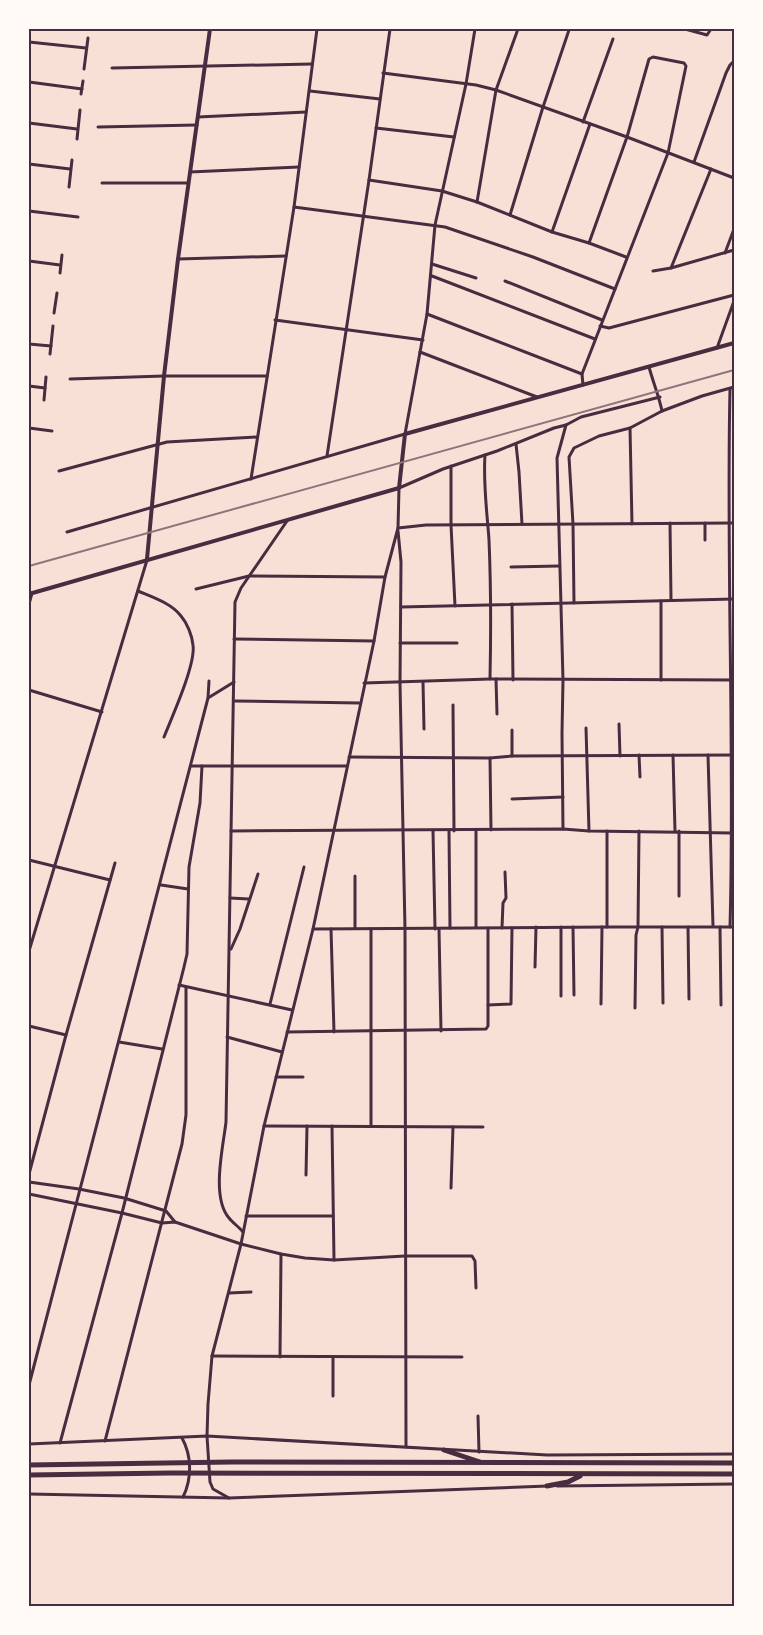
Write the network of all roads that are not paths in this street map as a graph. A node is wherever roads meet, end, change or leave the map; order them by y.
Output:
1 (210, 29) edge
2 (316, 29) edge
3 (390, 29) edge
4 (475, 29) edge
5 (518, 29) edge
6 (686, 29) edge
7 (712, 29) edge
8 (569, 30) dead end
9 (88, 38) dead end
10 (613, 39) dead end
11 (29, 42) edge
12 (86, 48) junction
13 (734, 61) edge
14 (312, 64) junction
15 (205, 66) junction
16 (84, 68) dead end
17 (112, 68) dead end
18 (383, 73) junction
19 (29, 82) edge
20 (83, 82) dead end
21 (466, 84) junction
22 (82, 89) junction
23 (496, 90) junction
24 (310, 91) junction
25 (81, 94) dead end
26 (380, 99) junction
27 (543, 107) junction
28 (80, 110) dead end
29 (306, 112) junction
30 (198, 117) junction
31 (583, 122) junction
32 (29, 123) edge
33 (590, 124) junction
34 (197, 125) junction
35 (98, 127) dead end
36 (376, 128) junction
37 (77, 130) junction
38 (454, 137) junction
39 (627, 137) junction
40 (76, 139) dead end
41 (668, 152) junction
42 (72, 160) dead end
43 (694, 162) junction
44 (29, 164) edge
45 (299, 167) junction
46 (70, 169) junction
47 (711, 169) junction
48 (190, 172) junction
49 (734, 178) edge
50 (369, 180) junction
51 (188, 183) junction
52 (102, 184) dead end
53 (69, 187) dead end
54 (442, 191) junction
55 (477, 202) junction
56 (294, 207) junction
57 (29, 211) edge
58 (510, 215) junction
59 (363, 216) junction
60 (78, 217) dead end
61 (435, 224) junction
62 (734, 228) edge
63 (552, 232) junction
64 (589, 243) junction
65 (734, 250) edge
66 (725, 253) junction
67 (62, 255) dead end
68 (286, 256) junction
69 (626, 258) junction
70 (178, 260) junction
71 (29, 261) edge
72 (432, 264) junction
73 (60, 265) junction
74 (671, 268) junction
75 (653, 271) dead end
76 (60, 273) dead end
77 (432, 276) junction
78 (476, 278) dead end
79 (505, 281) dead end
80 (615, 289) junction
81 (57, 293) dead end
82 (734, 295) edge
83 (734, 301) edge
84 (54, 313) dead end
85 (427, 314) junction
86 (275, 320) junction
87 (602, 320) junction
88 (54, 326) dead end
89 (600, 326) junction
90 (346, 330) junction
91 (423, 340) junction
92 (595, 340) junction
93 (734, 343) edge
94 (29, 344) edge
95 (51, 346) junction
96 (717, 348) junction
97 (420, 352) junction
98 (50, 354) dead end
99 (649, 367) junction
100 (582, 374) junction
101 (164, 376) junction
102 (267, 376) junction
103 (46, 377) dead end
104 (70, 379) dead end
105 (583, 385) junction
106 (29, 386) edge
107 (734, 387) edge
108 (45, 388) junction
109 (730, 389) junction
110 (660, 397) junction
111 (537, 398) junction
112 (44, 400) dead end
113 (662, 411) junction
114 (566, 425) junction
115 (29, 428) edge
116 (630, 428) junction
117 (52, 431) dead end
118 (405, 434) junction
119 (257, 437) junction
120 (516, 444) junction
121 (157, 445) junction
122 (485, 455) junction
123 (327, 456) junction
124 (728, 457) junction
125 (734, 457) edge
126 (451, 466) junction
127 (59, 471) dead end
128 (251, 479) junction
129 (399, 488) junction
130 (151, 508) junction
131 (287, 520) junction
132 (705, 523) junction
133 (729, 523) junction
134 (734, 523) edge
135 (522, 524) junction
136 (558, 524) junction
137 (573, 524) junction
138 (632, 524) junction
139 (670, 524) junction
140 (451, 525) junction
141 (488, 525) junction
142 (398, 528) junction
143 (67, 532) dead end
144 (705, 540) dead end
145 (147, 559) junction
146 (559, 566) junction
147 (511, 567) dead end
148 (249, 576) junction
149 (385, 577) junction
150 (196, 589) dead end
151 (138, 591) junction
152 (31, 593) edge
153 (729, 599) junction
154 (734, 599) edge
155 (671, 600) junction
156 (662, 601) junction
157 (574, 602) junction
158 (560, 603) junction
159 (29, 604) edge
160 (512, 604) junction
161 (491, 605) junction
162 (455, 606) junction
163 (401, 607) junction
164 (234, 639) junction
165 (374, 641) junction
166 (400, 643) junction
167 (457, 643) dead end
168 (490, 679) junction
169 (496, 679) junction
170 (513, 680) junction
171 (563, 680) junction
172 (661, 680) junction
173 (732, 680) edge
174 (209, 681) dead end
175 (234, 682) junction
176 (400, 682) junction
177 (422, 682) junction
178 (364, 683) junction
179 (29, 690) edge
180 (208, 698) junction
181 (234, 701) junction
182 (359, 704) junction
183 (453, 705) dead end
184 (102, 712) junction
185 (497, 714) dead end
186 (620, 724) dead end
187 (586, 728) dead end
188 (424, 729) dead end
189 (512, 730) dead end
190 (164, 737) dead end
191 (639, 755) junction
192 (673, 755) junction
193 (708, 755) junction
194 (733, 755) edge
195 (512, 756) junction
196 (587, 756) junction
197 (620, 756) junction
198 (348, 757) junction
199 (563, 757) junction
200 (403, 758) junction
201 (454, 758) junction
202 (490, 758) junction
203 (191, 766) junction
204 (202, 766) junction
205 (234, 766) junction
206 (347, 766) junction
207 (640, 777) dead end
208 (563, 797) junction
209 (512, 799) dead end
210 (563, 829) junction
211 (333, 830) junction
212 (402, 830) junction
213 (476, 830) junction
214 (491, 830) junction
215 (231, 831) junction
216 (433, 831) junction
217 (452, 831) junction
218 (589, 831) junction
219 (607, 831) junction
220 (639, 831) junction
221 (677, 831) junction
222 (712, 832) junction
223 (733, 832) edge
224 (29, 860) edge
225 (115, 863) dead end
226 (55, 865) junction
227 (304, 867) dead end
228 (505, 872) dead end
229 (258, 874) dead end
230 (355, 876) dead end
231 (110, 880) junction
232 (161, 885) junction
233 (188, 889) junction
234 (679, 896) dead end
235 (230, 898) junction
236 (249, 899) junction
237 (607, 926) junction
238 (713, 926) junction
239 (536, 927) junction
240 (561, 927) junction
241 (573, 927) junction
242 (602, 927) junction
243 (638, 927) junction
244 (662, 927) junction
245 (688, 927) junction
246 (720, 927) junction
247 (732, 927) edge
248 (355, 928) junction
249 (450, 928) junction
250 (476, 928) junction
251 (488, 928) junction
252 (502, 928) junction
253 (512, 928) junction
254 (313, 929) junction
255 (331, 929) junction
256 (372, 929) junction
257 (405, 929) junction
258 (437, 929) junction
259 (29, 951) edge
260 (230, 951) junction
261 (534, 967) dead end
262 (178, 985) junction
263 (186, 987) junction
264 (228, 995) junction
265 (574, 995) dead end
266 (561, 996) dead end
267 (689, 998) dead end
268 (663, 1003) dead end
269 (270, 1004) junction
270 (601, 1004) dead end
271 (488, 1005) junction
272 (721, 1005) dead end
273 (635, 1008) dead end
274 (292, 1010) junction
275 (29, 1026) edge
276 (372, 1031) junction
277 (405, 1031) junction
278 (441, 1031) junction
279 (287, 1032) junction
280 (334, 1032) junction
281 (66, 1035) junction
282 (227, 1037) junction
283 (119, 1042) junction
284 (162, 1050) junction
285 (282, 1052) junction
286 (276, 1077) junction
287 (304, 1077) dead end
288 (264, 1126) junction
289 (307, 1126) junction
290 (332, 1126) junction
291 (370, 1126) junction
292 (406, 1126) junction
293 (453, 1127) junction
294 (483, 1127) dead end
295 (29, 1174) edge
296 (306, 1175) dead end
297 (29, 1182) edge
298 (451, 1188) dead end
299 (79, 1189) junction
300 (29, 1194) edge
301 (124, 1198) junction
302 (75, 1205) junction
303 (166, 1211) junction
304 (122, 1213) junction
305 (246, 1216) junction
306 (333, 1216) junction
307 (176, 1222) junction
308 (162, 1223) junction
309 (243, 1232) junction
310 (241, 1244) junction
311 (281, 1254) junction
312 (405, 1256) junction
313 (334, 1260) junction
314 (476, 1288) dead end
315 (251, 1292) dead end
316 (229, 1293) junction
317 (212, 1356) junction
318 (280, 1357) junction
319 (333, 1357) junction
320 (462, 1357) dead end
321 (406, 1358) junction
322 (29, 1385) edge
323 (333, 1396) dead end
324 (478, 1416) dead end
325 (207, 1436) junction
326 (182, 1438) junction
327 (105, 1440) junction
328 (60, 1443) junction
329 (29, 1444) edge
330 (406, 1447) junction
331 (444, 1450) junction
332 (479, 1452) junction
333 (734, 1454) edge
334 (734, 1463) edge
335 (29, 1464) edge
336 (485, 1464) junction
337 (734, 1474) edge
338 (29, 1475) edge
339 (582, 1475) junction
340 (734, 1484) edge
341 (547, 1486) junction
342 (29, 1494) edge
343 (183, 1497) junction
344 (229, 1498) junction

1 - 15 street
2 - 14 street
3 - 18 street
4 - 21 street
5 - 23 street
6 - 7 street
8 - 27 street
9 - 12 street
10 - 31 street
11 - 12 street
12 - 16 street
13 - 43 street
14 - 15 street
14 - 24 street
15 - 17 street
15 - 30 street
18 - 21 street
18 - 26 street
19 - 22 street
20 - 22 street
21 - 23 street
21 - 38 street
22 - 25 street
23 - 27 street
23 - 55 street
24 - 26 street
24 - 29 street
26 - 36 street
27 - 31 street
27 - 58 street
28 - 37 street
29 - 30 street
29 - 45 street
30 - 34 street
31 - 33 street
32 - 37 street
33 - 39 street
33 - 63 street
34 - 35 street
34 - 48 street
36 - 38 street
36 - 50 street
37 - 40 street
38 - 54 street
39 - 41 street
39 - 41 street
39 - 64 street
41 - 43 street
41 - 69 street
42 - 46 street
43 - 47 street
44 - 46 street
45 - 48 street
45 - 56 street
46 - 53 street
47 - 49 street
47 - 74 street
48 - 51 street
50 - 54 street
50 - 59 street
51 - 52 street
51 - 70 street
54 - 55 street
54 - 61 street
55 - 58 street
56 - 59 street
56 - 68 street
57 - 60 street
58 - 63 street
59 - 61 street
59 - 90 street
61 - 72 street
61 - 80 street
62 - 66 street
63 - 64 street
64 - 69 street
65 - 66 street
66 - 74 street
67 - 73 street
68 - 70 street
68 - 86 street
69 - 80 street
70 - 101 street
71 - 73 street
72 - 77 street
72 - 78 street
73 - 76 street
74 - 75 street
77 - 85 street
77 - 92 street
79 - 87 street
80 - 87 street
81 - 84 street
82 - 89 street
83 - 96 street
85 - 91 street
85 - 100 street
86 - 90 street
86 - 102 street
87 - 89 street
88 - 95 street
89 - 92 street
90 - 91 street
90 - 123 street
91 - 97 street
92 - 100 street
93 - 96 street
94 - 95 street
95 - 98 street
96 - 99 street
97 - 111 street
97 - 118 street
99 - 105 street
99 - 110 street
100 - 105 street
101 - 102 street
101 - 104 street
101 - 121 street
102 - 119 street
103 - 108 street
105 - 111 street
106 - 108 street
107 - 109 street
108 - 112 street
109 - 113 street
109 - 124 street
110 - 113 street
110 - 114 street
111 - 118 street
113 - 116 street
114 - 120 street
114 - 136 street
115 - 117 street
116 - 137 street
116 - 138 street
118 - 123 street
118 - 129 street
119 - 121 street
119 - 128 street
120 - 122 street
120 - 135 street
121 - 127 street
121 - 130 street
122 - 126 street
122 - 141 street
123 - 128 street
124 - 125 street
124 - 133 street
126 - 129 street
126 - 140 street
128 - 130 street
129 - 131 street
129 - 142 street
130 - 143 street
130 - 145 street
131 - 145 street
131 - 148 street
132 - 133 street
132 - 139 street
132 - 144 street
133 - 134 street
133 - 153 street
135 - 136 street
135 - 141 street
136 - 137 street
136 - 146 street
137 - 138 street
137 - 157 street
138 - 139 street
139 - 155 street
140 - 141 street
140 - 142 street
140 - 162 street
141 - 161 street
142 - 149 street
142 - 163 street
145 - 151 street
145 - 152 street
146 - 147 street
146 - 158 street
148 - 149 street
148 - 150 street
148 - 164 street
149 - 165 street
151 - 184 street
151 - 190 street
152 - 159 street
153 - 154 street
153 - 155 street
153 - 173 street
155 - 156 street
156 - 157 street
156 - 172 street
157 - 158 street
158 - 160 street
158 - 171 street
160 - 161 street
160 - 170 street
161 - 162 street
161 - 168 street
162 - 163 street
163 - 166 street
164 - 165 street
164 - 175 street
165 - 178 street
166 - 167 street
166 - 176 street
168 - 169 street
168 - 177 street
169 - 170 street
169 - 185 street
170 - 171 street
171 - 172 street
171 - 199 street
172 - 173 street
173 - 194 street
174 - 180 street
175 - 180 street
175 - 181 street
176 - 177 street
176 - 178 street
176 - 200 street
177 - 188 street
178 - 182 street
179 - 184 street
180 - 203 street
181 - 182 street
181 - 205 street
182 - 198 street
183 - 201 street
184 - 226 street
186 - 197 street
187 - 196 street
189 - 195 street
191 - 192 street
191 - 197 street
191 - 207 street
192 - 193 street
192 - 221 street
193 - 194 street
193 - 222 street
194 - 223 street
195 - 199 street
195 - 202 street
196 - 197 street
196 - 199 street
196 - 218 street
198 - 200 street
198 - 206 street
199 - 208 street
200 - 201 street
200 - 212 street
201 - 202 street
201 - 217 street
202 - 214 street
203 - 204 street
203 - 232 street
204 - 205 street
204 - 233 street
205 - 206 street
205 - 215 street
206 - 211 street
208 - 209 street
208 - 210 street
210 - 214 street
210 - 218 street
211 - 212 street
211 - 215 street
211 - 254 street
212 - 216 street
212 - 257 street
213 - 214 street
213 - 217 street
213 - 250 street
215 - 235 street
216 - 217 street
216 - 258 street
217 - 249 street
218 - 219 street
219 - 220 street
219 - 237 street
220 - 221 street
220 - 243 street
221 - 222 street
221 - 234 street
222 - 223 street
222 - 238 street
223 - 247 street
224 - 226 street
225 - 231 street
226 - 231 street
226 - 259 street
227 - 269 street
228 - 252 street
229 - 236 street
230 - 248 street
231 - 281 street
232 - 233 street
232 - 283 street
233 - 262 street
235 - 236 street
235 - 260 street
236 - 260 street
237 - 242 street
237 - 243 street
238 - 245 street
238 - 246 street
239 - 240 street
239 - 253 street
239 - 261 street
240 - 241 street
240 - 266 street
241 - 242 street
241 - 265 street
242 - 270 street
243 - 244 street
243 - 273 street
244 - 245 street
244 - 268 street
245 - 267 street
246 - 247 street
246 - 272 street
248 - 255 street
248 - 256 street
249 - 250 street
249 - 258 street
250 - 251 street
251 - 252 street
251 - 271 street
252 - 253 street
253 - 271 street
254 - 255 street
254 - 274 street
255 - 280 street
256 - 257 street
256 - 276 street
257 - 258 street
257 - 277 street
258 - 278 street
260 - 264 street
262 - 263 street
262 - 284 street
263 - 264 street
263 - 303 street
264 - 269 street
264 - 282 street
269 - 274 street
271 - 278 street
274 - 279 street
275 - 281 street
276 - 277 street
276 - 280 street
276 - 291 street
277 - 278 street
277 - 292 street
279 - 280 street
279 - 285 street
281 - 295 street
282 - 285 street
282 - 309 street
283 - 284 street
283 - 299 street
284 - 301 street
285 - 286 street
286 - 287 street
286 - 288 street
288 - 289 street
288 - 305 street
289 - 290 street
289 - 296 street
290 - 291 street
290 - 306 street
291 - 292 street
292 - 293 street
292 - 312 street
293 - 294 street
293 - 298 street
297 - 299 street
299 - 301 street
299 - 302 street
300 - 302 street
301 - 303 street
301 - 304 street
302 - 304 street
302 - 322 street
303 - 307 street
303 - 308 street
304 - 308 street
304 - 328 street
305 - 306 street
305 - 309 street
306 - 313 street
307 - 308 street
307 - 310 street
308 - 327 street
309 - 310 street
310 - 311 street
310 - 316 street
311 - 313 street
311 - 318 street
312 - 313 street
312 - 314 street
312 - 321 street
315 - 316 street
316 - 317 street
317 - 318 street
317 - 325 street
318 - 319 street
319 - 321 street
319 - 323 street
320 - 321 street
321 - 330 street
324 - 332 street
325 - 326 street
325 - 330 street
325 - 344 street
326 - 327 street
326 - 343 street
327 - 328 street
328 - 329 street
330 - 331 street
331 - 332 street
331 - 336 highway
332 - 333 street
334 - 336 highway
335 - 336 highway
337 - 339 highway
338 - 339 highway
339 - 341 highway
340 - 341 street
341 - 344 street
342 - 343 street
343 - 344 street

